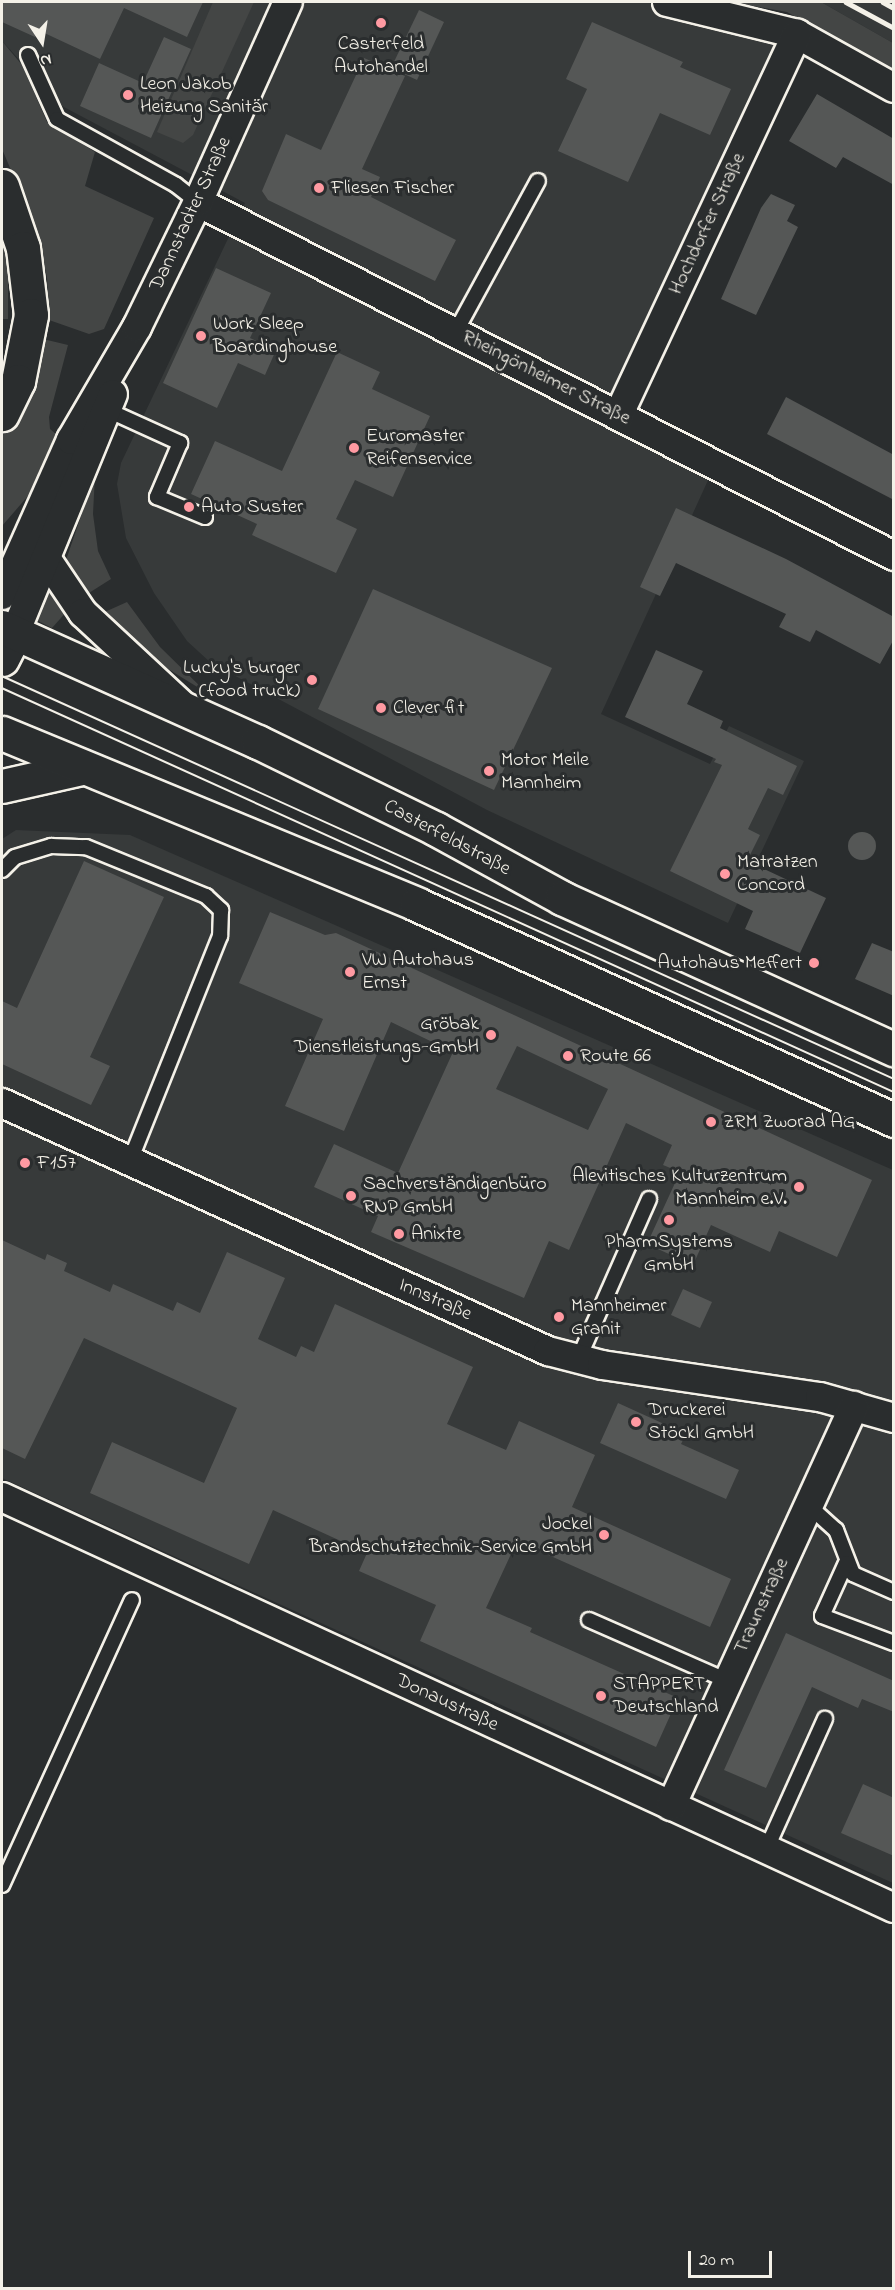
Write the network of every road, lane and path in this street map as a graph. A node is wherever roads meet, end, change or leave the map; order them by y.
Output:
1 (288, 2) edge
2 (668, 2) edge
3 (797, 34) junction
4 (28, 55) dead end
5 (894, 88) edge
6 (538, 181) dead end
7 (2, 186) edge
8 (198, 202) junction
9 (455, 333) junction
10 (100, 407) junction
11 (2, 414) edge
12 (619, 414) junction
13 (39, 512) junction
14 (205, 517) dead end
15 (2, 541) edge
16 (894, 555) edge
17 (48, 561) junction
18 (2, 595) edge
19 (6, 639) edge
20 (185, 708) junction
21 (2, 733) edge
22 (82, 768) junction
23 (2, 786) edge
24 (2, 870) edge
25 (894, 1049) edge
26 (2, 1103) edge
27 (894, 1120) edge
28 (130, 1161) junction
29 (650, 1199) dead end
30 (578, 1359) junction
31 (854, 1406) junction
32 (894, 1418) edge
33 (2, 1497) edge
34 (808, 1505) junction
35 (846, 1563) junction
36 (894, 1592) edge
37 (132, 1600) dead end
38 (589, 1620) dead end
39 (894, 1643) edge
40 (728, 1681) junction
41 (825, 1719) dead end
42 (671, 1806) junction
43 (766, 1850) junction
44 (2, 1885) edge
45 (894, 1908) edge

1 - 8 street, Dannstadter Straße
2 - 3 street
3 - 5 street
3 - 12 street, Hochdorfer Straße
4 - 8 lane
6 - 9 lane
7 - 11 main road
8 - 9 street, Rheingönheimer Straße
8 - 10 street, Dannstadter Straße
9 - 12 street, Rheingönheimer Straße
10 - 13 street, Dannstadter Straße
10 - 14 lane
10 - 17 street, Dannstadter Straße
12 - 16 street, Rheingönheimer Straße
13 - 15 street
13 - 18 street, Dannstadter Straße
17 - 19 street, Dannstadter Straße
17 - 20 street
19 - 20 main road, Casterfeldstraße
20 - 25 main road, Casterfeldstraße
21 - 22 main road
22 - 23 main road
22 - 27 main road
24 - 28 lane
26 - 28 street, Innstraße
28 - 30 street, Innstraße
29 - 30 lane
30 - 31 street, Innstraße
31 - 32 street, Innstraße
31 - 34 street, Traunstraße
33 - 42 street, Donaustraße
34 - 35 lane
34 - 40 street, Traunstraße
35 - 36 lane
35 - 39 lane
37 - 44 lane
38 - 40 lane
40 - 42 street, Traunstraße
41 - 43 lane
42 - 43 street, Donaustraße
43 - 45 street, Donaustraße

